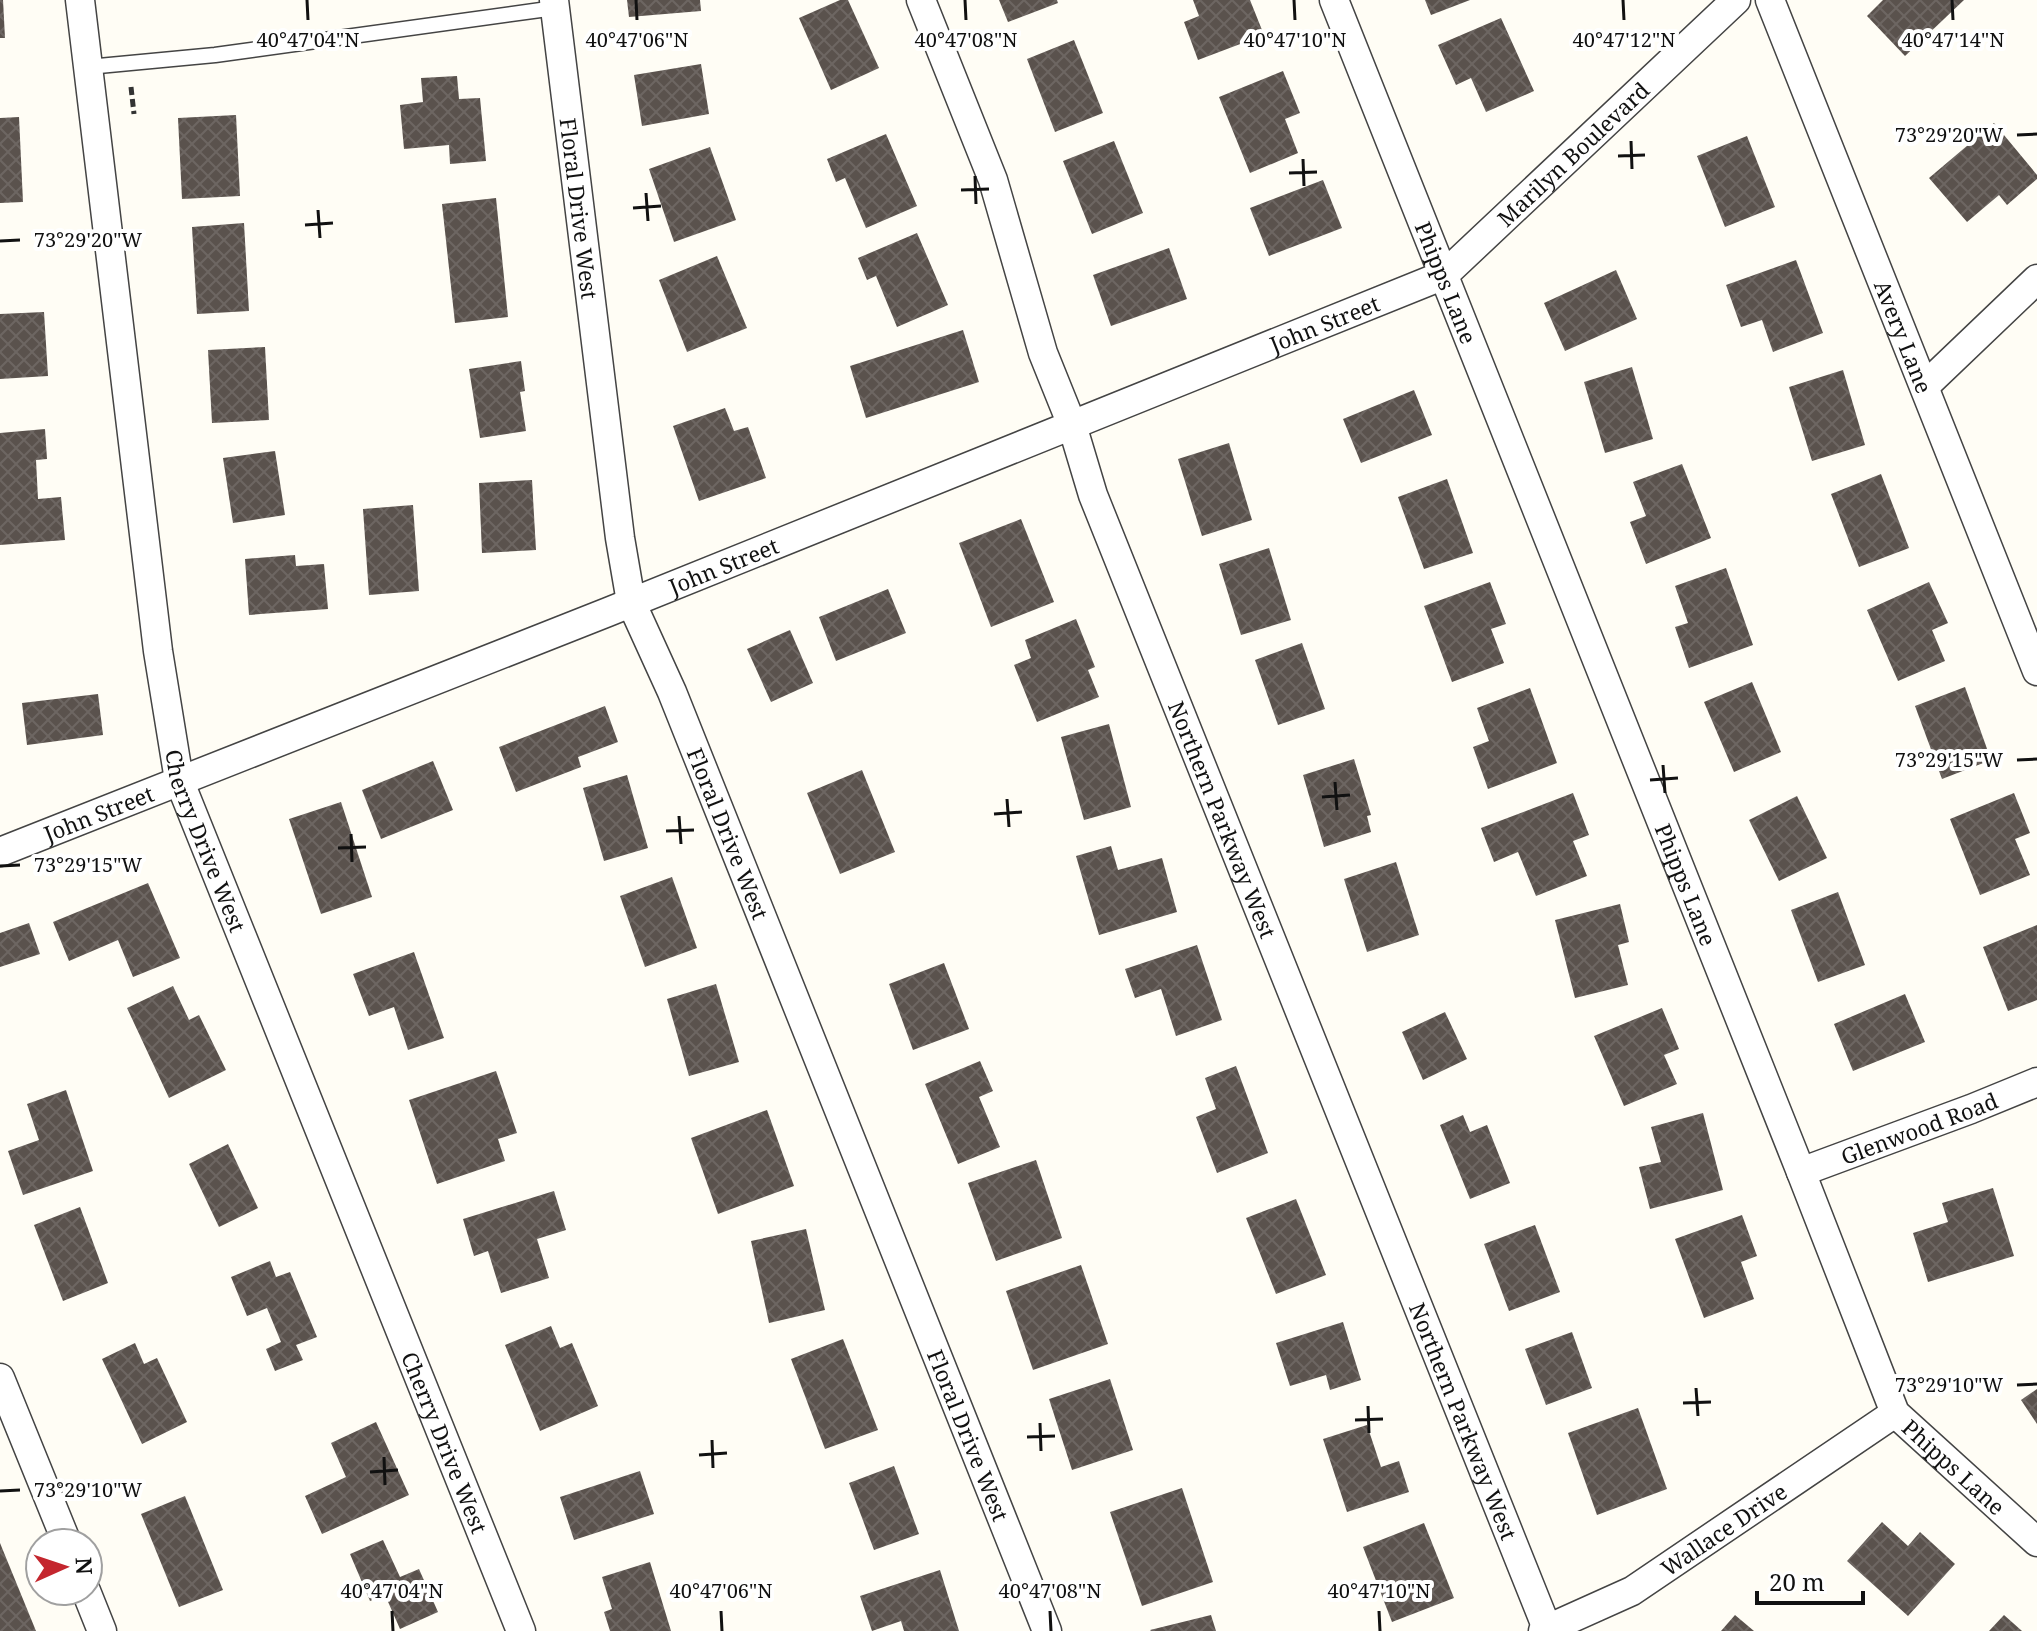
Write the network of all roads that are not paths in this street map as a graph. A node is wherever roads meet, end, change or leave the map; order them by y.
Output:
1 (80, 0) edge
2 (921, 0) edge
3 (1334, 0) edge
4 (1736, 0) edge
5 (1770, 0) edge
6 (554, 4) edge
7 (88, 67) junction
8 (1444, 275) junction
9 (2037, 279) edge
10 (1925, 386) junction
11 (1072, 425) junction
12 (631, 602) junction
13 (2037, 671) edge
14 (179, 780) junction
15 (0, 852) edge
16 (2037, 1082) edge
17 (1801, 1172) junction
18 (0, 1378) edge
19 (1895, 1413) junction
20 (61, 1527) edge
21 (2037, 1542) edge
22 (92, 1607) edge
23 (1546, 1630) edge
24 (102, 1631) edge
25 (521, 1631) edge
26 (1047, 1631) edge

1 - 7 street, Cherry Drive West
2 - 11 street, Northern Parkway West
3 - 8 street, Phipps Lane
4 - 8 street, Marilyn Boulevard
5 - 10 street, Avery Lane
6 - 7 lane
6 - 12 street, Floral Drive West
7 - 14 street, Cherry Drive West
8 - 11 street, John Street
8 - 17 street, Phipps Lane
9 - 10 street
10 - 13 street, Avery Lane
11 - 12 street, John Street
11 - 23 street, Northern Parkway West
12 - 14 street, John Street
12 - 26 street, Floral Drive West
14 - 15 street, John Street
14 - 25 street, Cherry Drive West
16 - 17 street, Glenwood Road
17 - 19 street, Phipps Lane
18 - 20 street
19 - 21 street, Phipps Lane
19 - 23 street, Wallace Drive
22 - 24 street

